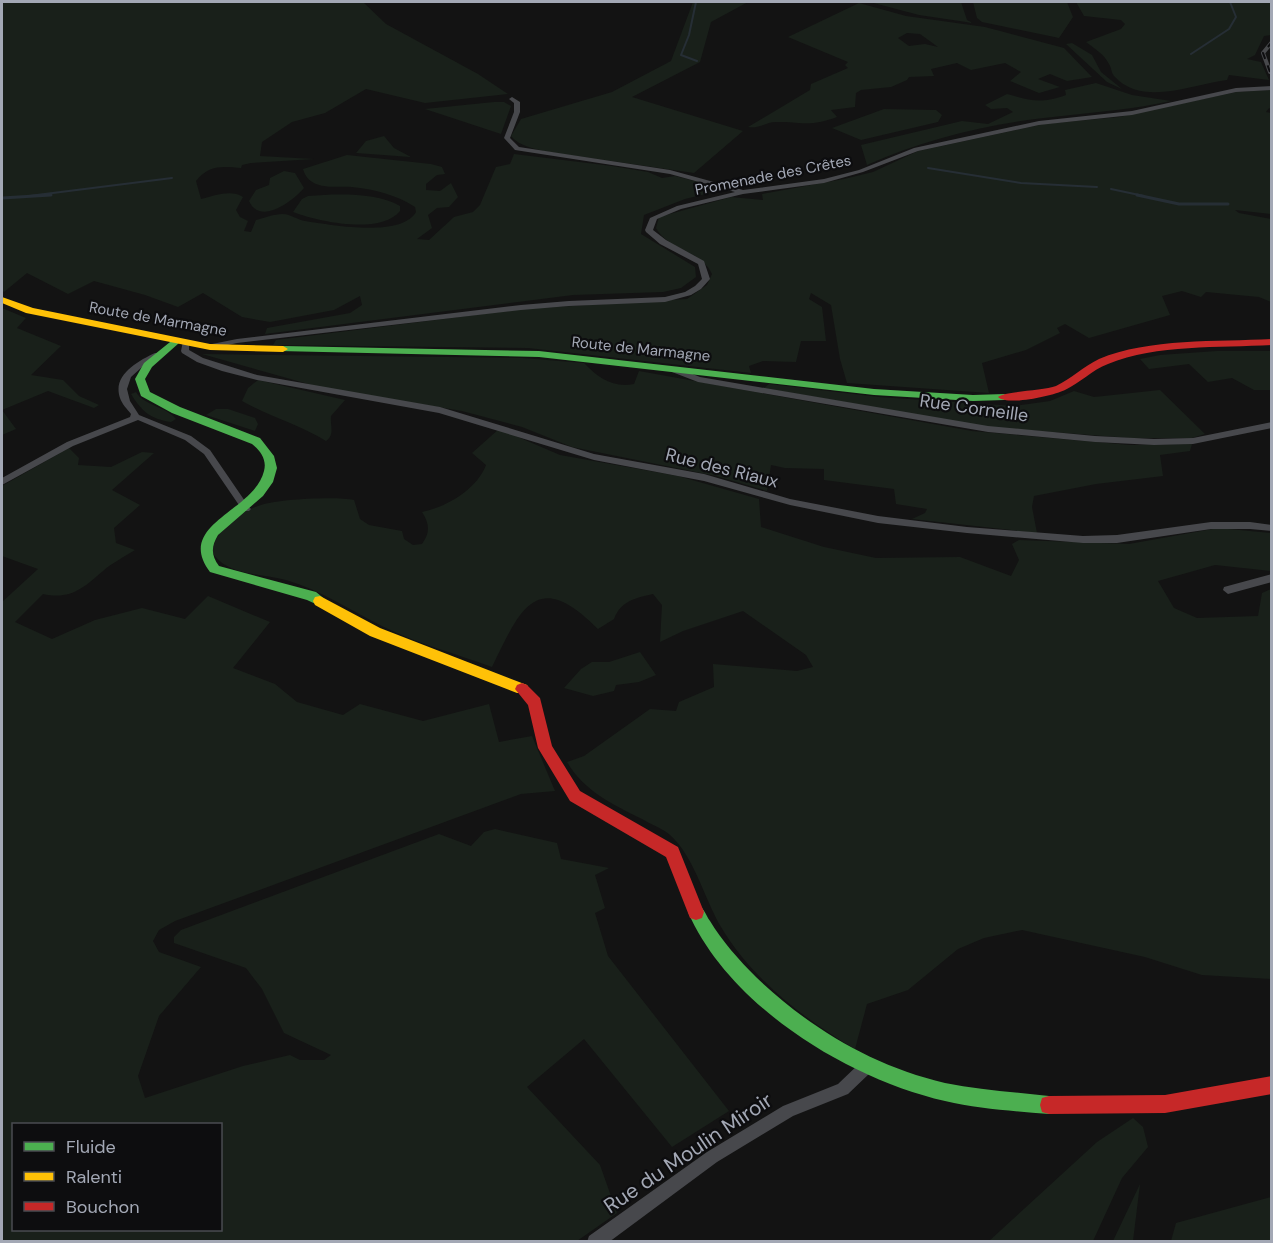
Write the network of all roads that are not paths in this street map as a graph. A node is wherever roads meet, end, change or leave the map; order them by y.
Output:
1 (1272, 88) edge
2 (512, 99) dead end
3 (743, 192) junction
4 (2, 300) edge
5 (181, 342) junction
6 (1272, 342) edge
7 (210, 347) junction
8 (158, 355) junction
9 (674, 370) junction
10 (135, 416) junction
11 (1272, 424) edge
12 (2, 482) edge
13 (246, 509) junction
14 (1272, 522) edge
15 (1252, 525) junction
16 (1272, 528) edge
17 (1272, 578) edge
18 (1228, 590) dead end
19 (866, 1068) junction
20 (1272, 1085) edge
21 (595, 1242) edge

1 - 3 street, Promenade des Crêtes
2 - 3 street
3 - 7 street, Promenade des Crêtes
4 - 5 street, Route de Marmagne
5 - 7 street, Route de Marmagne
5 - 8 street
5 - 15 street, Rue des Riaux
6 - 9 street, Route de Marmagne
7 - 9 street, Route de Marmagne
8 - 10 street
8 - 13 street
9 - 11 street, Rue Corneille
10 - 12 street
10 - 13 street
13 - 19 street
14 - 15 street
15 - 16 street, Rue des Riaux
17 - 18 street
19 - 20 street
19 - 21 street, Rue du Moulin Miroir

